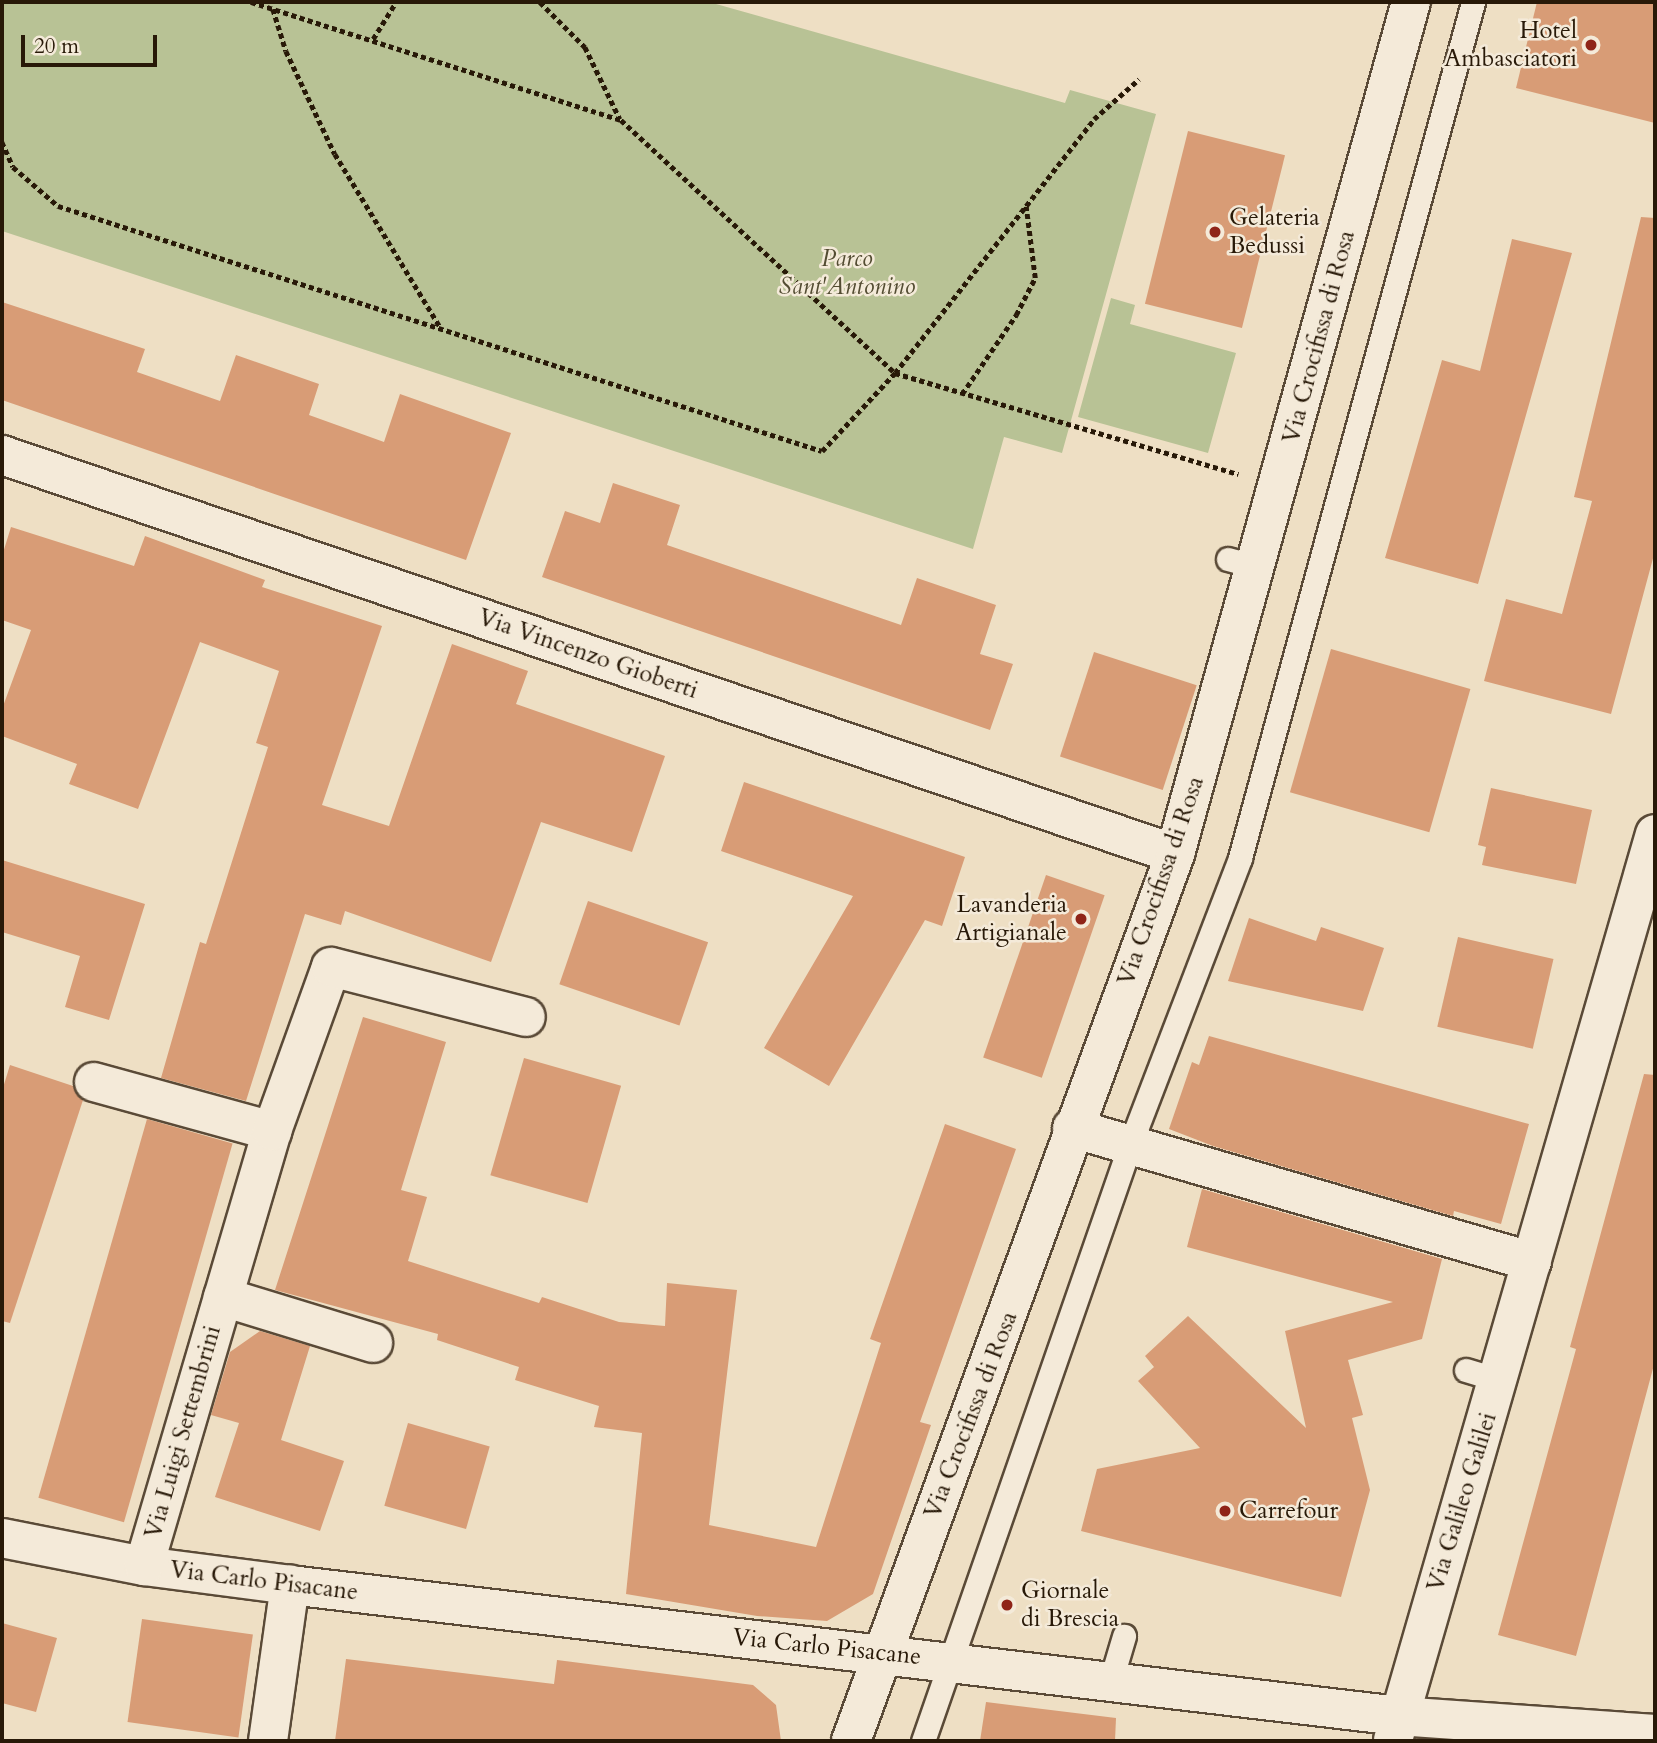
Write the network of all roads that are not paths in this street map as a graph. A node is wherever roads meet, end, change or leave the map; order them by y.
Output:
1 (1411, 2) edge
2 (1473, 2) edge
3 (2, 454) edge
4 (1655, 834) edge
5 (1175, 854) junction
6 (526, 1017) dead end
7 (94, 1082) dead end
8 (1072, 1128) junction
9 (272, 1131) junction
10 (1130, 1145) junction
11 (1532, 1262) junction
12 (223, 1297) junction
13 (373, 1343) dead end
14 (2, 1538) edge
15 (144, 1566) junction
16 (290, 1585) junction
17 (1124, 1636) dead end
18 (882, 1654) junction
19 (951, 1660) junction
20 (1111, 1680) junction
21 (1395, 1728) edge
22 (1655, 1734) edge
23 (268, 1741) edge
24 (851, 1741) edge
25 (923, 1741) edge

1 - 5 street, Via Crocifissa di Rosa
2 - 10 lane
3 - 5 street, Via Vincenzo Gioberti
4 - 11 street, Via Galileo Galilei
5 - 8 street, Via Crocifissa di Rosa
6 - 9 street, Via Luigi Settembrini
7 - 9 street
8 - 10 street
8 - 18 street, Via Crocifissa di Rosa
9 - 12 street, Via Luigi Settembrini
10 - 11 street
10 - 19 lane
11 - 21 street, Via Galileo Galilei
12 - 13 street, Via Luigi Settembrini
12 - 15 street, Via Luigi Settembrini
14 - 15 street, Via Carlo Pisacane
15 - 16 street, Via Carlo Pisacane
16 - 18 street, Via Carlo Pisacane
16 - 23 street
17 - 20 lane
18 - 19 street, Via Carlo Pisacane
18 - 24 street, Via Crocifissa di Rosa
19 - 20 street, Via Carlo Pisacane
19 - 25 lane
20 - 21 street, Via Carlo Pisacane
21 - 22 street, Via Carlo Pisacane

